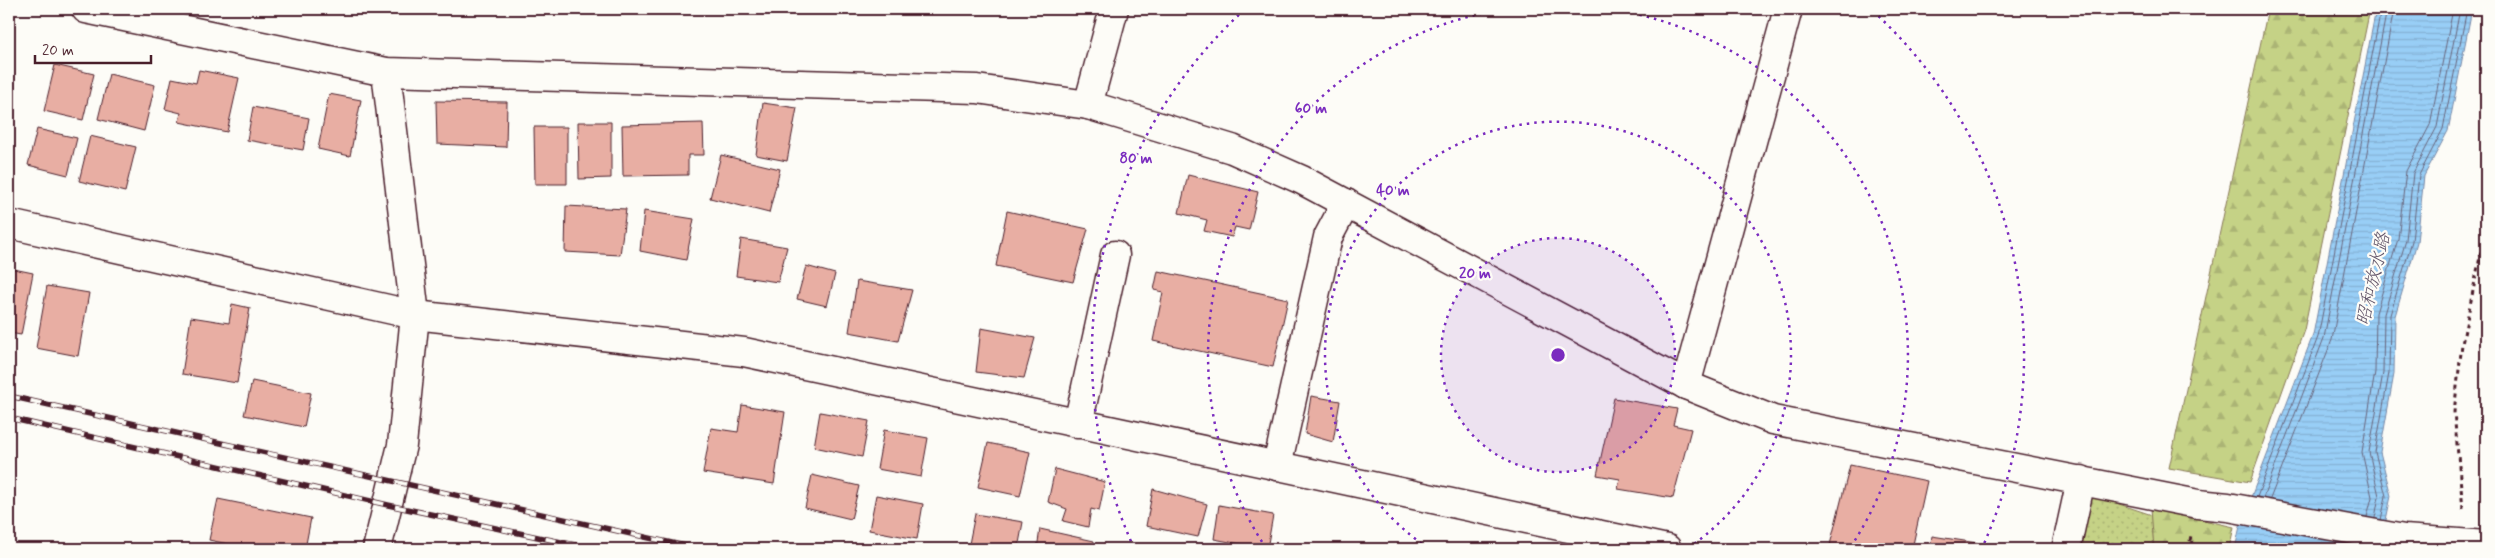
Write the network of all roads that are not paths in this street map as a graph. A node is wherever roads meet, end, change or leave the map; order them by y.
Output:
1 (86, 9) edge
2 (1114, 9) edge
3 (1788, 9) edge
4 (386, 72) junction
5 (1088, 105) junction
6 (1346, 203) junction
7 (9, 224) edge
8 (1115, 255) dead end
9 (415, 316) junction
10 (1686, 385) junction
11 (1078, 424) junction
12 (1276, 466) junction
13 (2081, 480) junction
14 (2486, 545) edge
15 (377, 549) edge
16 (1667, 549) edge
17 (2066, 549) edge

1 - 4 street
2 - 5 street
3 - 10 street
4 - 5 street
4 - 9 street
5 - 6 street
6 - 10 street
6 - 12 street
7 - 9 street
8 - 11 street
9 - 11 street
9 - 15 street
10 - 13 street
11 - 12 street
12 - 16 street
13 - 14 street
13 - 17 street

